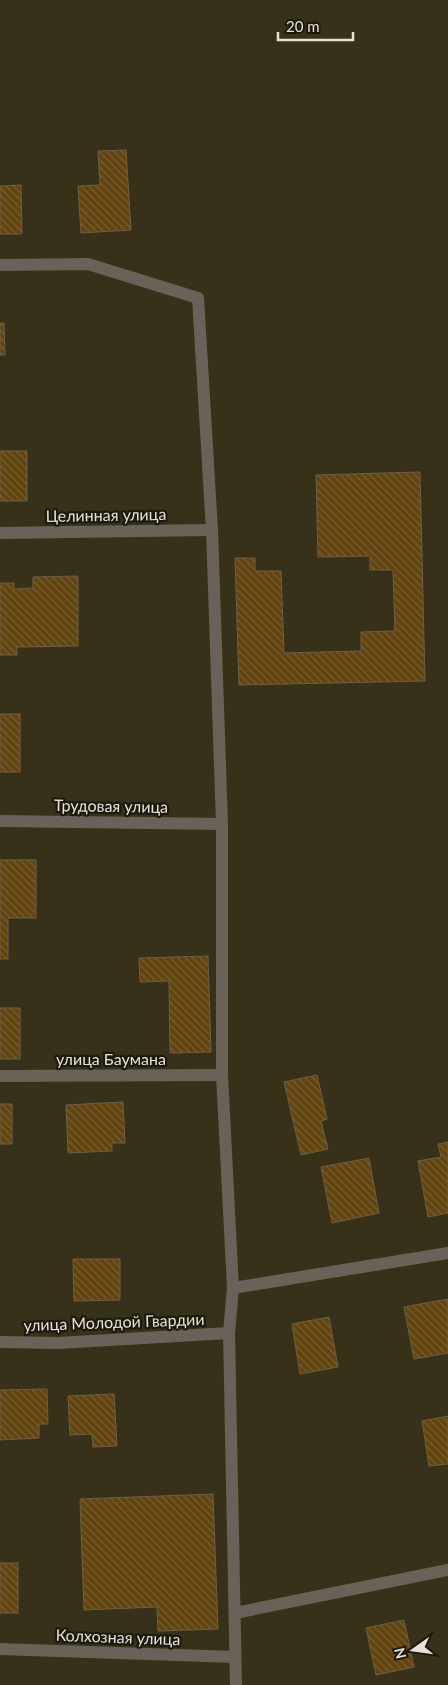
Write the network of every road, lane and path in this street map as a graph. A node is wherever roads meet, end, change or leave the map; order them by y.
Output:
1 (0, 265) edge
2 (212, 530) junction
3 (0, 533) edge
4 (0, 821) edge
5 (222, 824) junction
6 (222, 1075) junction
7 (0, 1076) edge
8 (448, 1253) edge
9 (233, 1288) junction
10 (229, 1333) junction
11 (0, 1342) edge
12 (448, 1570) edge
13 (234, 1613) junction
14 (0, 1649) edge
15 (235, 1657) junction
16 (236, 1685) edge

1 - 2 street
2 - 3 street, Целинная улица
2 - 5 street
4 - 5 street, Трудовая улица
5 - 6 street
6 - 7 street, улица Баумана
6 - 9 street
8 - 9 street
9 - 10 street
10 - 11 street, улица Молодой Гвардии
10 - 13 street
12 - 13 street
13 - 15 street
14 - 15 street, Колхозная улица
15 - 16 street

